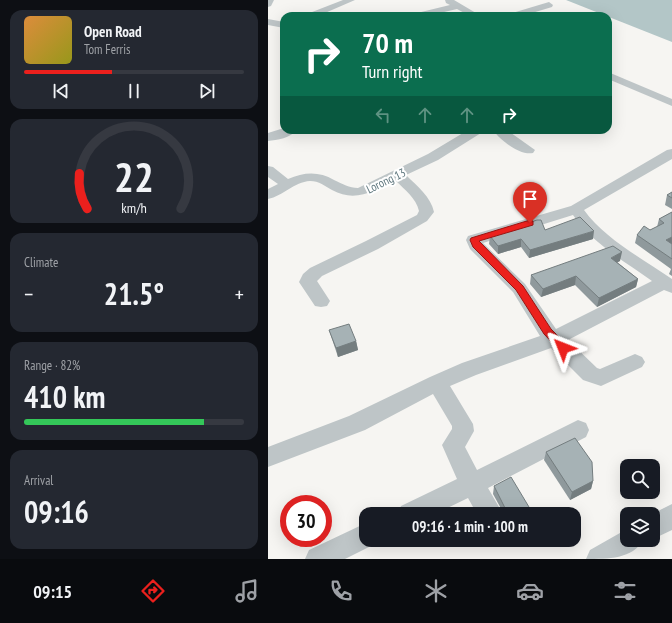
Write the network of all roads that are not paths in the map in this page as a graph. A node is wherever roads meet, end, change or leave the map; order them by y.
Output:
1 (270, 0) edge
2 (351, 0) edge
3 (447, 0) edge
4 (268, 4) edge
5 (549, 5) dead end
6 (458, 6) junction
7 (320, 12) edge
8 (433, 12) edge
9 (469, 12) edge
10 (525, 12) edge
11 (268, 22) edge
12 (280, 24) edge
13 (612, 77) edge
14 (672, 103) edge
15 (281, 134) edge
16 (470, 134) edge
17 (504, 134) edge
18 (268, 137) edge
19 (528, 150) dead end
20 (672, 153) edge
21 (268, 170) edge
22 (398, 175) junction
23 (288, 185) junction
24 (268, 195) edge
25 (576, 209) junction
26 (668, 284) edge
27 (322, 301) dead end
28 (554, 339) junction
29 (635, 362) dead end
30 (437, 383) junction
31 (578, 430) dead end
32 (268, 457) edge
33 (472, 484) junction
34 (424, 507) edge
35 (487, 507) edge
36 (672, 516) edge
37 (660, 523) edge
38 (359, 538) edge
39 (620, 547) edge
40 (318, 559) edge
41 (599, 559) edge

1 - 4 street
2 - 7 street
3 - 6 street
5 - 10 street
6 - 8 street
6 - 9 street
11 - 12 street
13 - 14 street
15 - 18 street
16 - 22 street, Lorong 13
17 - 19 street
20 - 25 street
21 - 23 street
22 - 23 street, Lorong 13
22 - 27 street
23 - 24 street, Lorong 13
25 - 26 street
25 - 28 street
26 - 28 street
28 - 29 street
28 - 30 street
30 - 32 street
30 - 33 street
31 - 33 street
33 - 34 street
33 - 35 street
36 - 37 street
38 - 40 street
39 - 41 street

